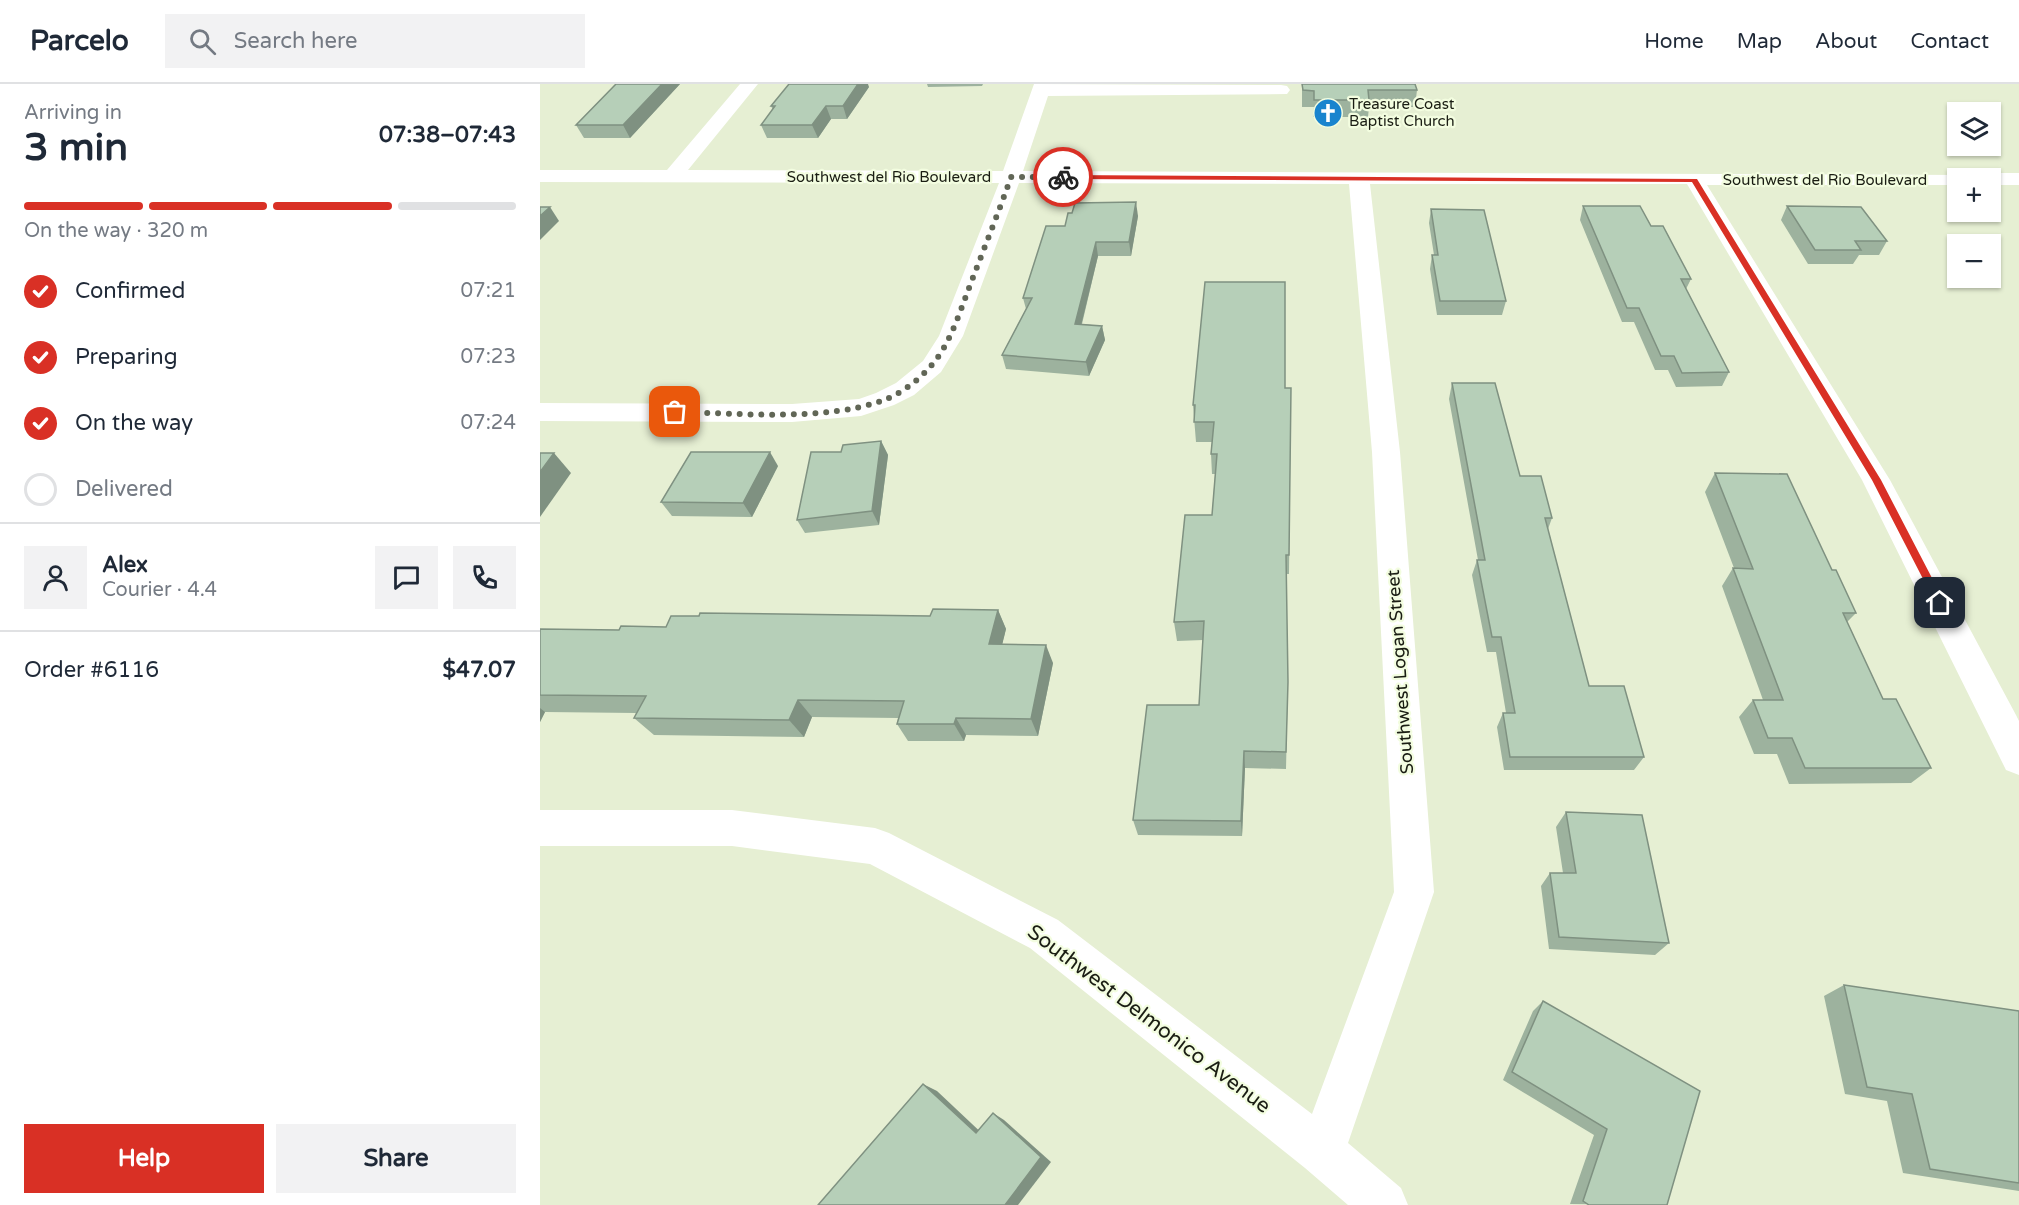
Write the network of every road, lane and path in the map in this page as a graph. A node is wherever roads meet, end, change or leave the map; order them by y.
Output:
1 (749, 84) edge
2 (1042, 87) edge
3 (1281, 90) dead end
4 (540, 176) edge
5 (1011, 177) junction
6 (671, 178) junction
7 (1359, 178) junction
8 (1947, 179) edge
9 (2001, 179) edge
10 (2019, 179) edge
11 (1694, 180) junction
12 (540, 412) edge
13 (2019, 759) edge
14 (540, 828) edge
15 (1322, 1151) junction
16 (1384, 1205) edge

1 - 6 street
2 - 3 street
2 - 5 street
4 - 6 street, Southwest del Rio Boulevard
5 - 6 street, Southwest del Rio Boulevard
5 - 7 street, Southwest del Rio Boulevard
5 - 12 street
7 - 11 street, Southwest del Rio Boulevard
7 - 15 street, Southwest Logan Street
8 - 11 street, Southwest del Rio Boulevard
9 - 10 street
11 - 13 street
14 - 15 street, Southwest Delmonico Avenue
15 - 16 street, Southwest Delmonico Avenue

